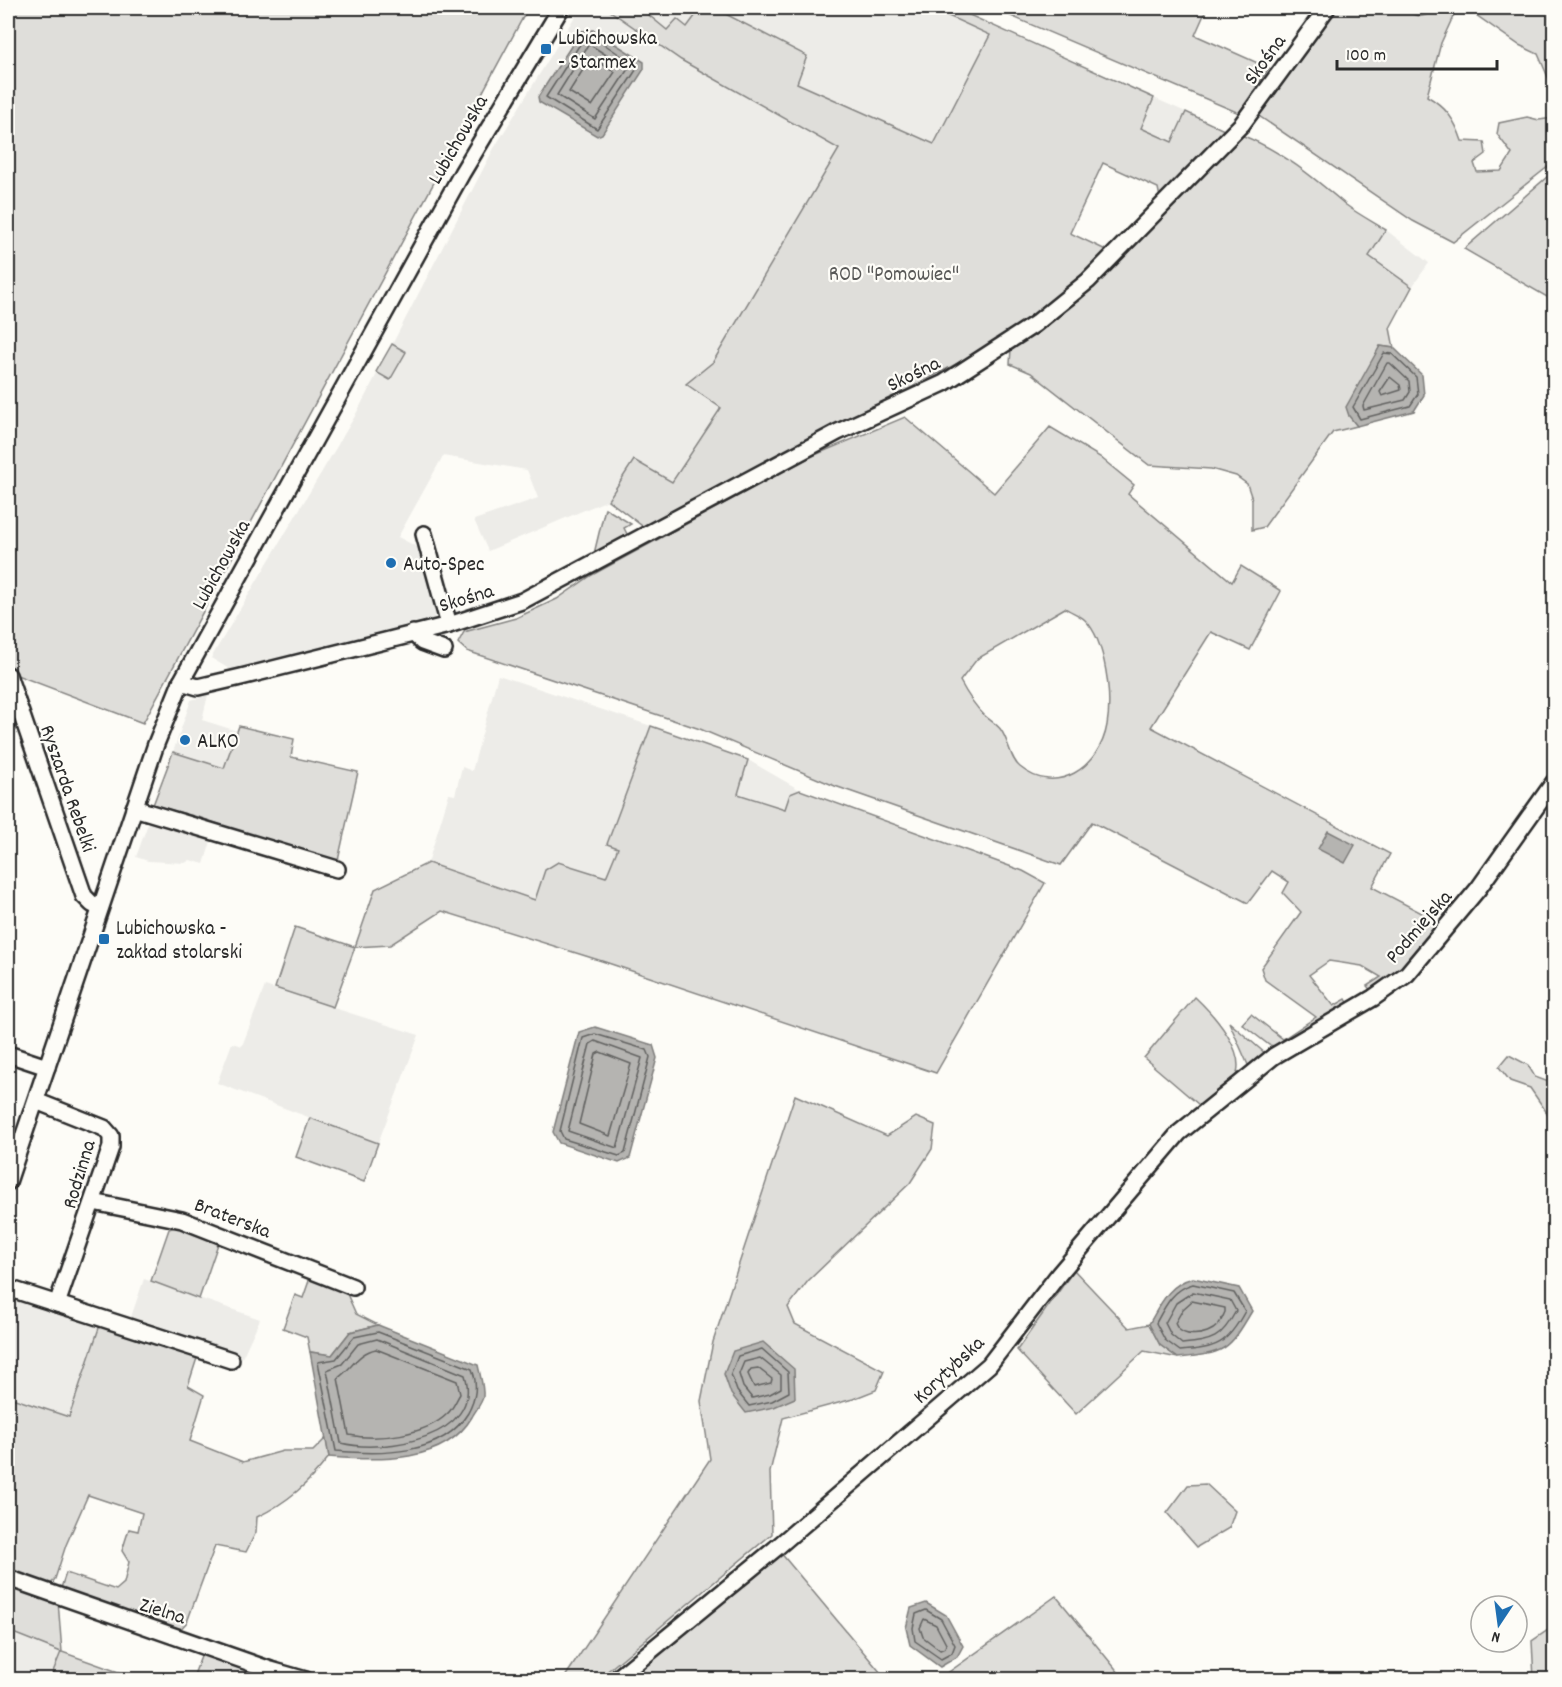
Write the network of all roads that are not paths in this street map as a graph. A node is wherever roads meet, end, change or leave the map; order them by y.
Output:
1 (561, 8) edge
2 (1327, 8) edge
3 (424, 534) dead end
4 (449, 625) junction
5 (413, 633) junction
6 (444, 650) dead end
7 (8, 675) edge
8 (181, 682) junction
9 (1554, 782) edge
10 (134, 808) junction
11 (337, 869) dead end
12 (100, 908) junction
13 (8, 1054) edge
14 (1274, 1056) joint
15 (47, 1066) junction
16 (36, 1101) junction
17 (8, 1182) edge
18 (93, 1202) junction
19 (353, 1287) dead end
20 (8, 1288) edge
21 (57, 1304) junction
22 (231, 1360) dead end
23 (8, 1578) edge
24 (306, 1680) edge
25 (615, 1680) edge

1 - 8 street, Lubichowska
2 - 4 street, Skośna
3 - 4 street
4 - 5 street, Skośna
5 - 6 street, Skośna
5 - 8 street, Skośna
7 - 12 street, Ryszarda Rebelki
8 - 10 street, Lubichowska
9 - 14 street, Podmiejska
10 - 11 street
10 - 12 street, Lubichowska
12 - 15 street, Lubichowska
13 - 15 street
14 - 25 street, Korytybska
15 - 16 street, Lubichowska
16 - 17 street, Lubichowska
16 - 18 street, Rodzinna
18 - 19 street, Braterska
18 - 21 street, Rodzinna
20 - 21 street
21 - 22 street
23 - 24 street, Zielna

